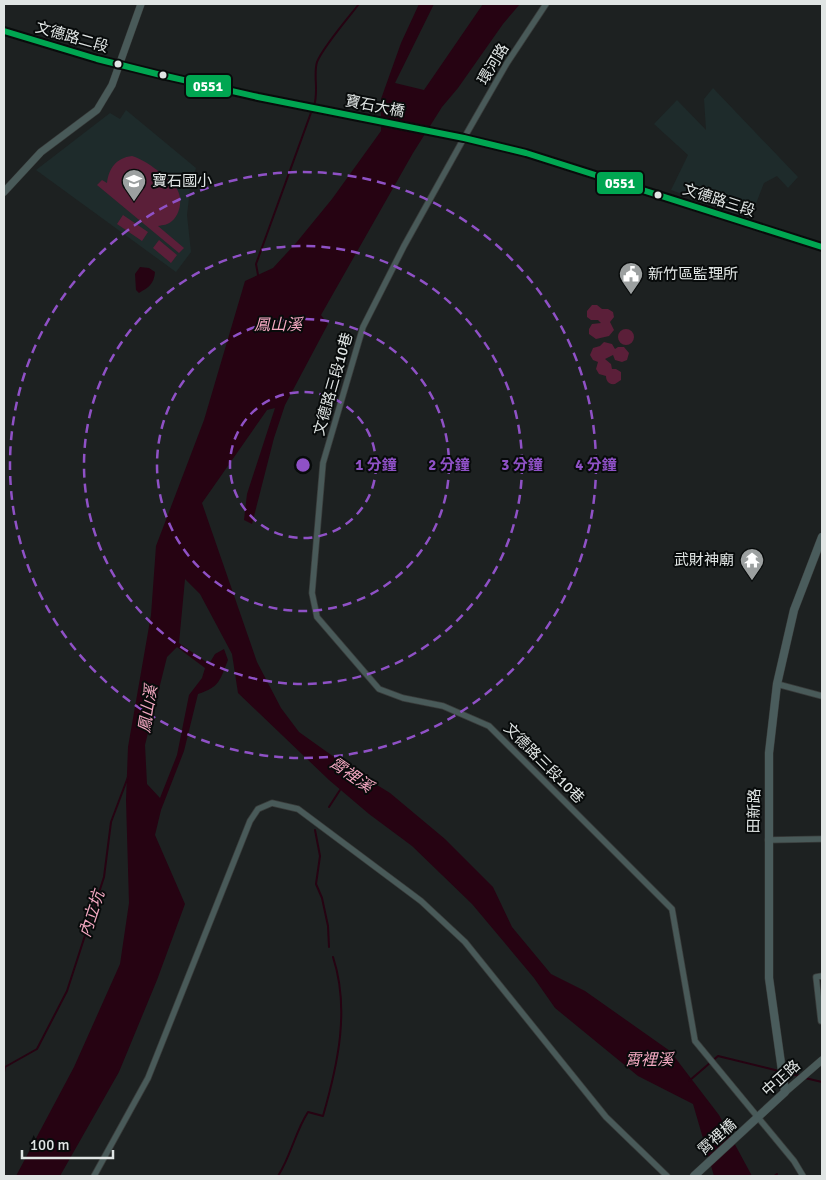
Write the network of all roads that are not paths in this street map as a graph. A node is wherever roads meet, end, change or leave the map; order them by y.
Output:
1 (141, 4) edge
2 (546, 4) edge
3 (4, 31) edge
4 (120, 65) junction
5 (280, 101) joint
6 (464, 138) junction
7 (4, 192) edge
8 (822, 247) edge
9 (822, 537) edge
10 (778, 684) junction
11 (822, 696) edge
12 (822, 839) edge
13 (768, 840) junction
14 (822, 976) edge
15 (822, 1020) edge
16 (822, 1060) edge
17 (785, 1092) junction
18 (759, 1118) junction
19 (94, 1176) edge
20 (667, 1176) edge
21 (694, 1176) edge
22 (803, 1176) edge

1 - 4 street
2 - 6 street, 環河路
3 - 4 main road, 文德路二段
4 - 5 main road, 文德路二段
4 - 7 street
5 - 6 main road, 寶石大橋
6 - 8 main road, 文德路三段
6 - 18 street, 文德路三段10巷
9 - 10 main road, 田新路
10 - 11 street
10 - 13 main road, 田新路
12 - 13 street
13 - 17 main road, 田新路
14 - 15 street
16 - 17 street, 中正路
17 - 18 main road, 中正路
18 - 21 main road, 霄裡橋
18 - 22 street, 文德路三段10巷
19 - 20 street

